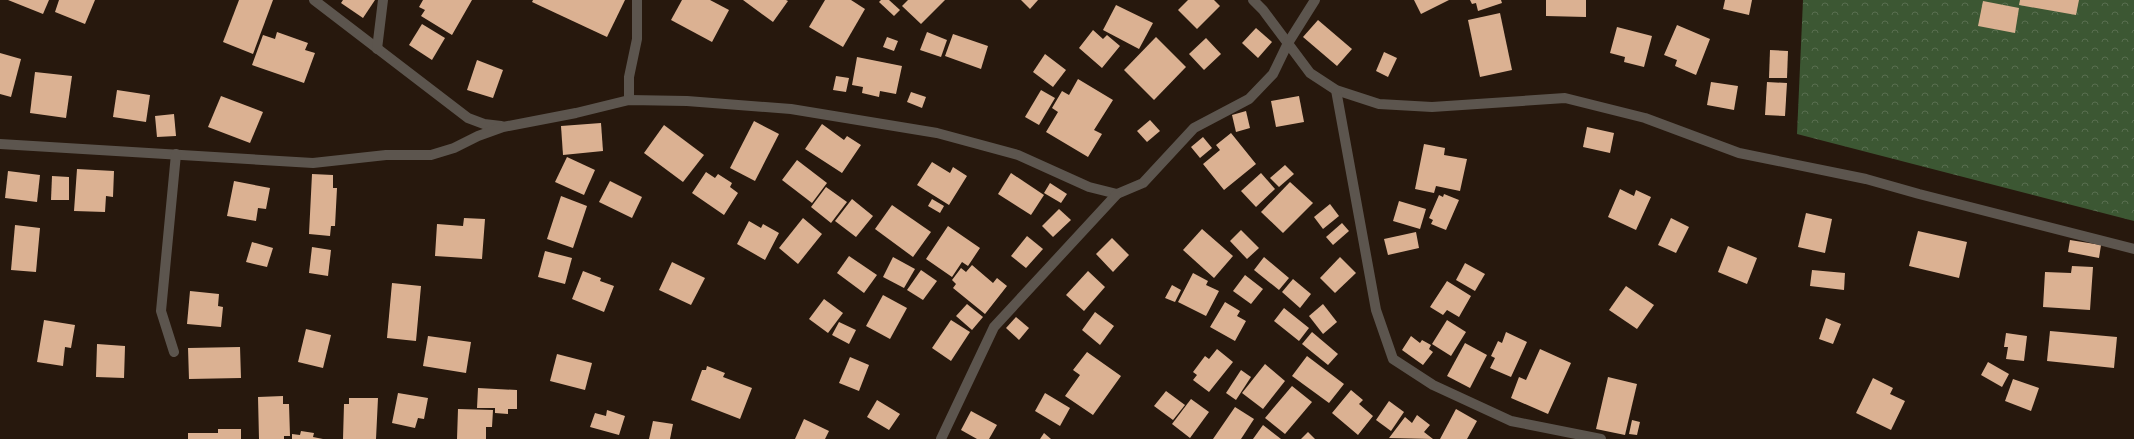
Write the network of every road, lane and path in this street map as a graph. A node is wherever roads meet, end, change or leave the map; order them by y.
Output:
1 (314, 0) edge
2 (383, 0) edge
3 (637, 0) edge
4 (1253, 0) edge
5 (1315, 0) edge
6 (1288, 43) junction
7 (377, 48) junction
8 (1336, 90) junction
9 (629, 100) junction
10 (503, 127) junction
11 (0, 144) edge
12 (176, 154) junction
13 (1117, 194) junction
14 (2134, 249) edge
15 (174, 352) dead end
16 (941, 439) edge
17 (1601, 439) edge

1 - 7 street
2 - 7 street
3 - 9 street
4 - 6 street
5 - 6 street
6 - 8 street
6 - 13 street
7 - 10 street
8 - 14 street
8 - 17 street
9 - 10 street
9 - 13 street
10 - 12 street
11 - 12 street
12 - 15 street
13 - 16 street

